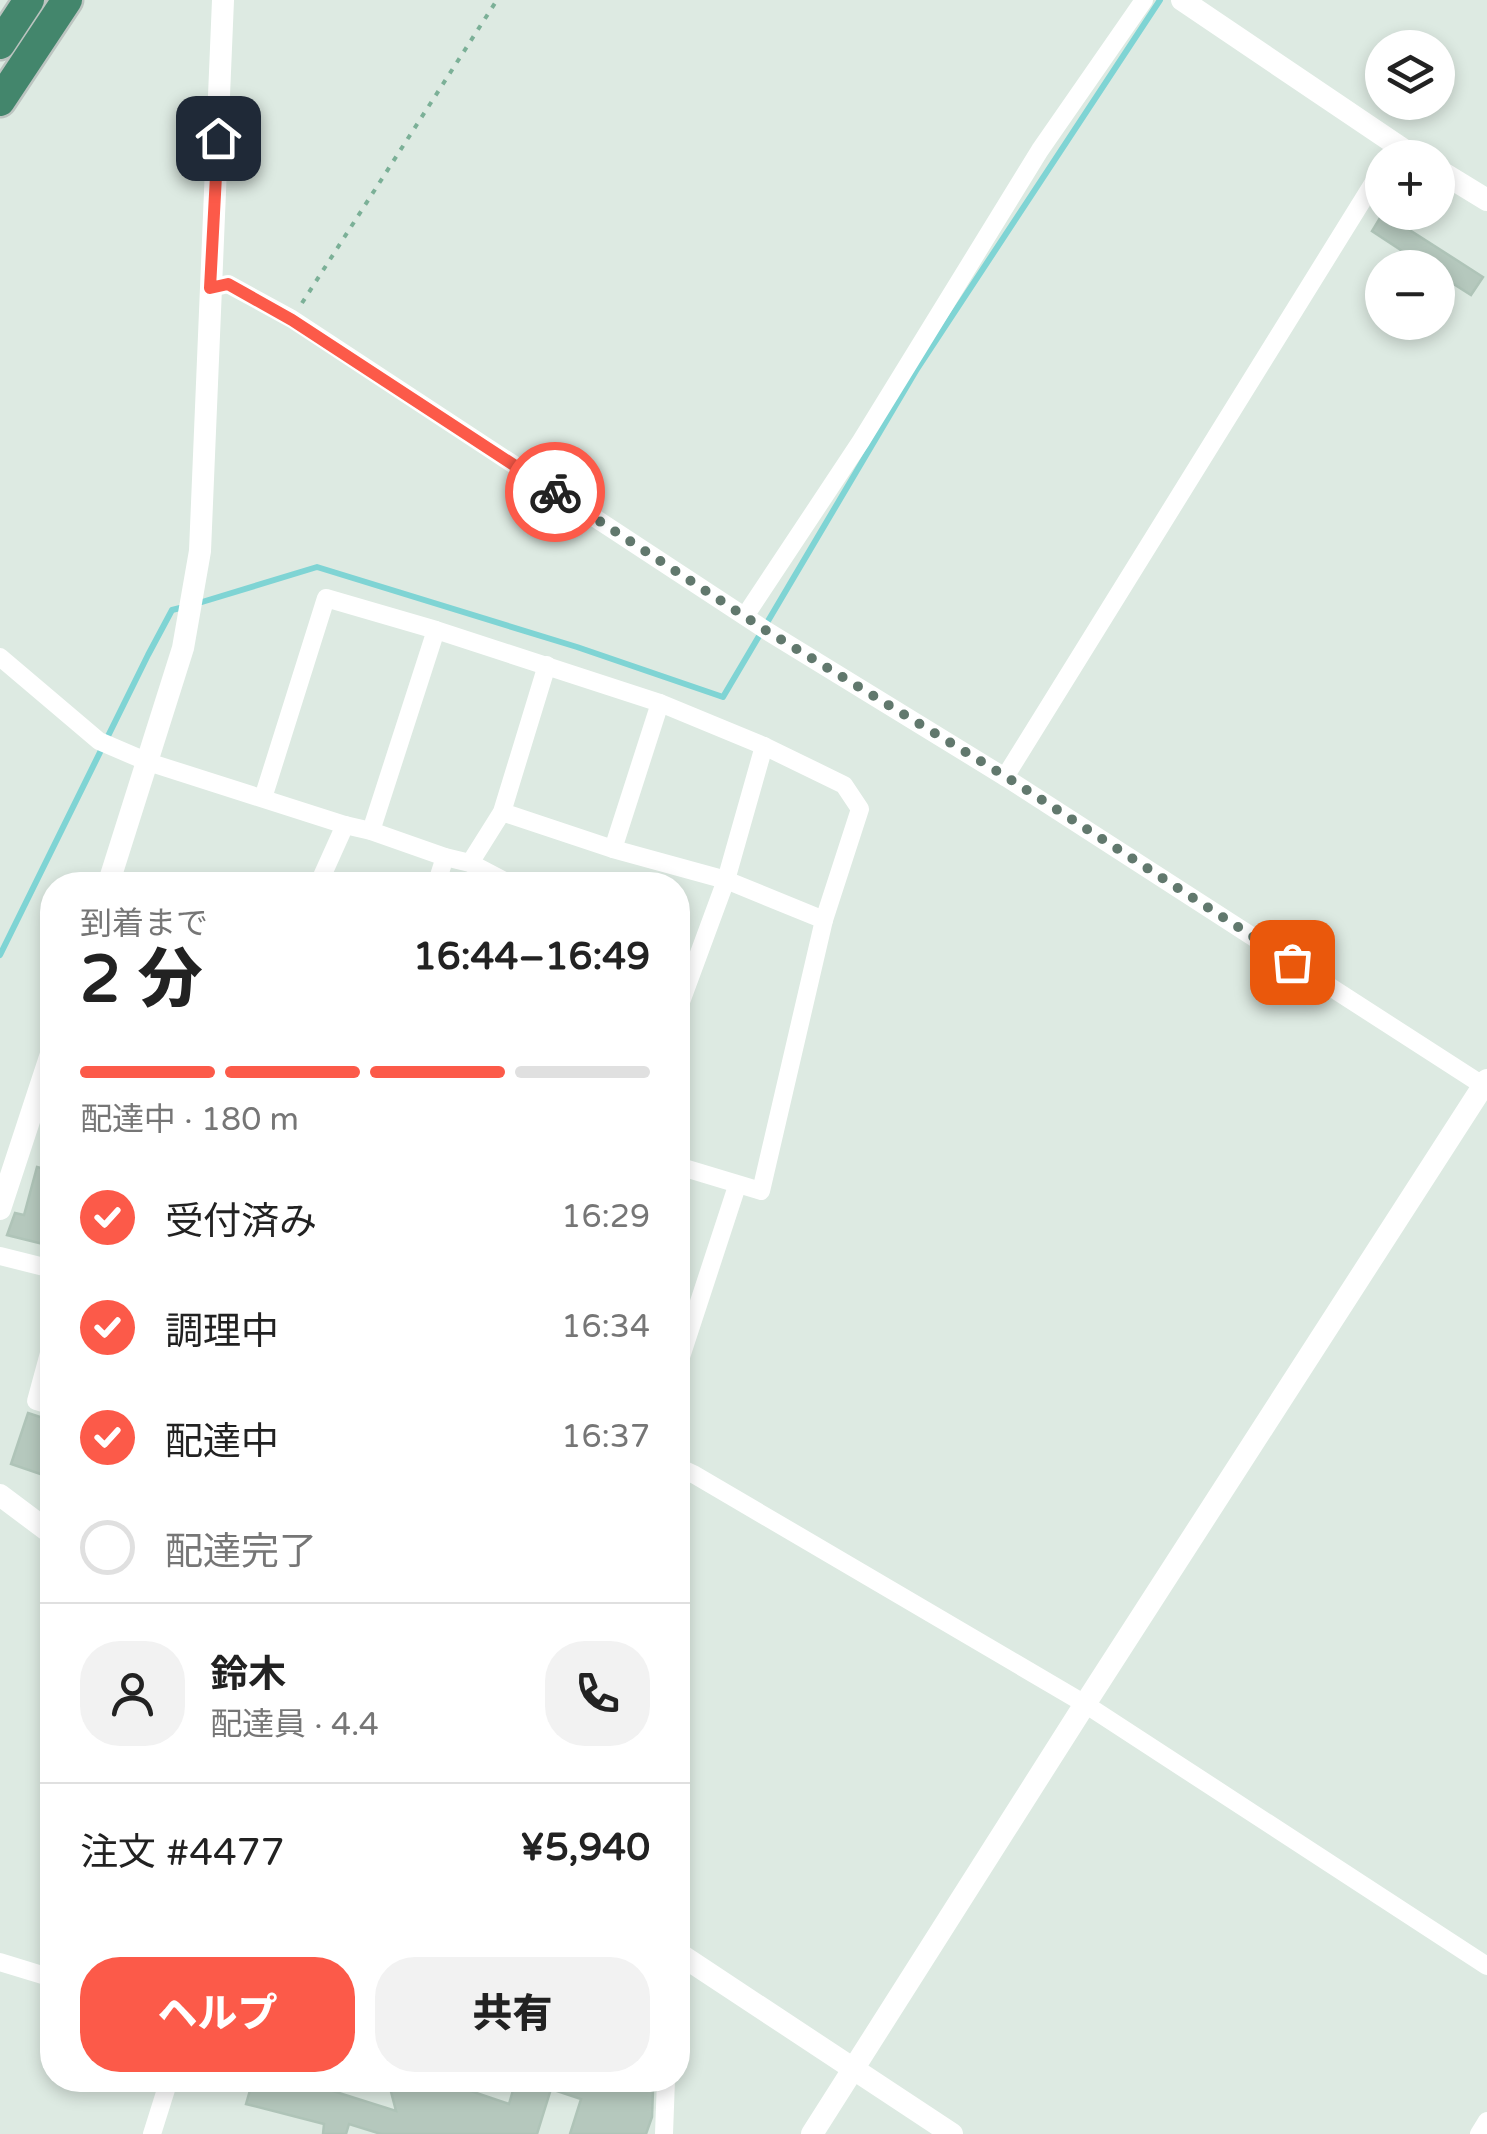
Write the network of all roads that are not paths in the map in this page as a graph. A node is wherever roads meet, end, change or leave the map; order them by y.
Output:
1 (29, 0) edge
2 (67, 0) edge
3 (223, 0) edge
4 (1144, 0) edge
5 (1182, 0) edge
6 (0, 44) edge
7 (0, 101) edge
8 (1381, 140) edge
9 (1455, 180) edge
10 (1365, 196) edge
11 (1487, 200) edge
12 (210, 288) junction
13 (757, 624) junction
14 (436, 630) junction
15 (0, 657) edge
16 (547, 665) junction
17 (660, 703) junction
18 (764, 746) junction
19 (148, 762) junction
20 (1005, 776) junction
21 (264, 798) junction
22 (502, 812) junction
23 (345, 825) junction
24 (372, 831) junction
25 (613, 850) junction
26 (445, 858) junction
27 (470, 862) junction
28 (112, 872) edge
29 (324, 872) edge
30 (440, 872) edge
31 (488, 872) edge
32 (726, 880) junction
33 (824, 920) junction
34 (690, 978) edge
35 (1486, 1085) edge
36 (40, 1086) edge
37 (690, 1170) edge
38 (737, 1186) junction
39 (0, 1208) edge
40 (0, 1256) edge
41 (40, 1265) edge
42 (690, 1329) edge
43 (690, 1472) edge
44 (0, 1496) edge
45 (40, 1525) edge
46 (1085, 1704) junction
47 (0, 1962) edge
48 (690, 1962) edge
49 (1487, 1966) edge
50 (40, 1974) edge
51 (854, 2068) junction
52 (165, 2092) edge
53 (666, 2092) edge
54 (1487, 2121) edge
55 (152, 2134) edge
56 (664, 2134) edge
57 (812, 2134) edge
58 (952, 2134) edge
59 (1478, 2134) edge

1 - 6 highway
2 - 7 highway
3 - 12 street
4 - 13 street
5 - 8 street
9 - 11 street
10 - 20 street
12 - 13 street
12 - 19 street
13 - 20 street
14 - 16 street
14 - 21 street
14 - 24 street
15 - 19 street
16 - 17 street
16 - 22 street
17 - 18 street
17 - 25 street
18 - 32 street
18 - 33 street
19 - 21 street
19 - 28 street
20 - 35 street
21 - 23 street
22 - 25 street
22 - 27 street
23 - 24 street
23 - 29 street
24 - 26 street
25 - 32 street
26 - 27 street
26 - 30 street
27 - 31 street
32 - 33 street
32 - 34 street
33 - 38 street
35 - 46 street
36 - 39 street
37 - 38 street
38 - 42 street
40 - 41 street
43 - 46 street
44 - 45 street
46 - 49 street
46 - 51 street
47 - 50 street
48 - 51 street
51 - 57 street
51 - 58 street
52 - 55 street
53 - 56 street
54 - 59 street

